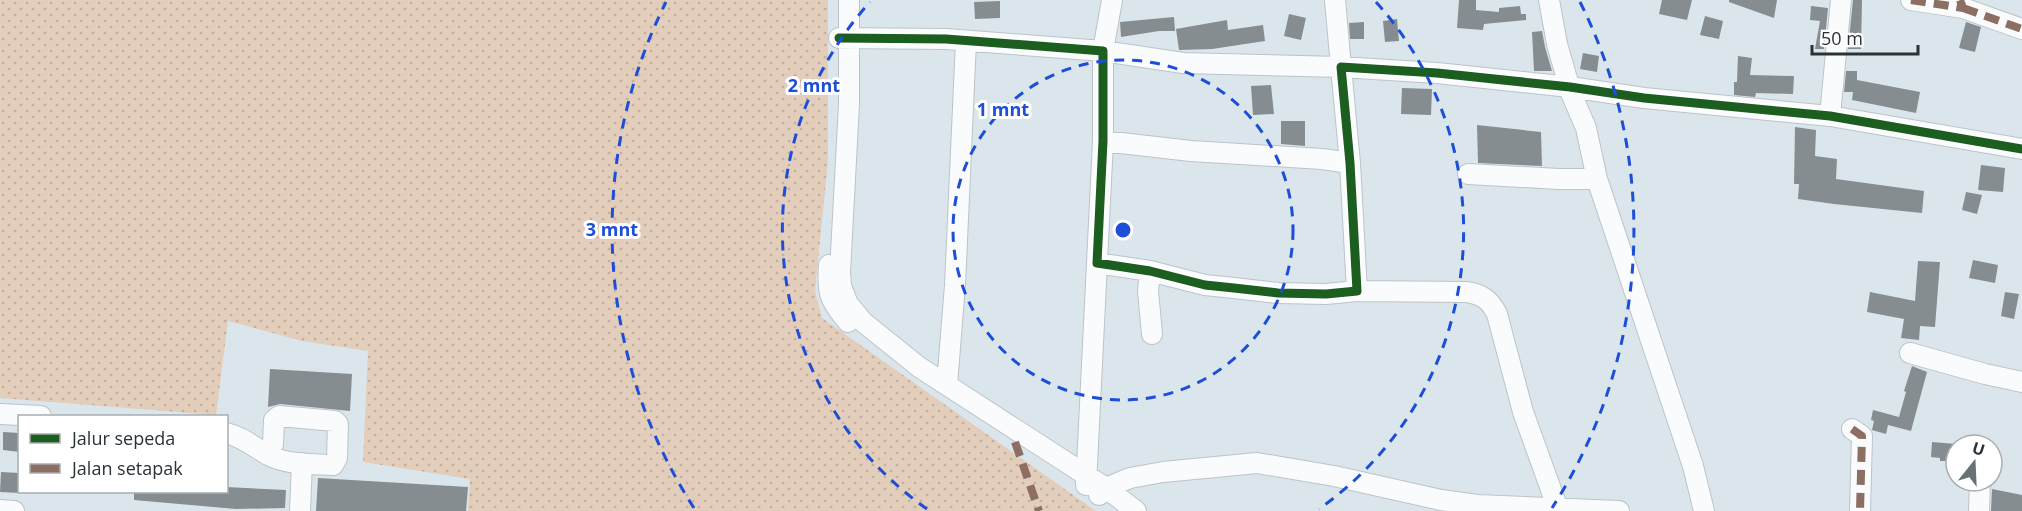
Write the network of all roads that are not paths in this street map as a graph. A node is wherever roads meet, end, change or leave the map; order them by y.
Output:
1 (836, 0) edge
2 (849, 0) edge
3 (1112, 0) edge
4 (1335, 0) edge
5 (1549, 0) edge
6 (1841, 0) edge
7 (1911, 0) edge
8 (1961, 4) edge
9 (2022, 29) edge
10 (844, 38) junction
11 (966, 41) junction
12 (1103, 51) junction
13 (1341, 67) junction
14 (1570, 87) junction
15 (1830, 117) junction
16 (1103, 141) junction
17 (2022, 149) edge
18 (1350, 162) junction
19 (1468, 174) dead end
20 (1597, 179) junction
21 (1097, 263) junction
22 (1150, 271) junction
23 (1357, 291) junction
24 (1152, 334) dead end
25 (1911, 353) dead end
26 (2022, 382) edge
27 (947, 385) junction
28 (0, 414) edge
29 (18, 415) edge
30 (1852, 429) dead end
31 (228, 434) edge
32 (268, 454) junction
33 (302, 463) junction
34 (1095, 486) junction
35 (1980, 493) edge
36 (1558, 509) junction
37 (0, 510) edge
38 (14, 511) edge
39 (300, 511) edge
40 (1121, 511) edge
41 (1136, 511) edge
42 (1619, 511) edge
43 (1704, 511) edge
44 (1860, 511) edge
45 (1979, 511) edge

1 - 10 street
2 - 10 street
3 - 12 street
4 - 13 street
5 - 14 street
6 - 15 street
7 - 8 street
8 - 9 street
10 - 11 street
10 - 27 street
10 - 34 street
11 - 12 street
11 - 27 street
12 - 13 street
12 - 16 street
13 - 14 street
13 - 18 street
14 - 15 street
14 - 20 street
15 - 17 street
16 - 18 street
16 - 21 street
18 - 23 street
19 - 20 street
20 - 43 street
21 - 22 street
21 - 34 street
22 - 23 street
22 - 24 street
23 - 36 street
25 - 26 street
27 - 34 street
28 - 29 street
30 - 44 street
31 - 32 street
32 - 33 street
32 - 33 street
33 - 39 street
34 - 36 street
34 - 40 street
34 - 41 street
35 - 45 street
36 - 42 street
37 - 38 street

